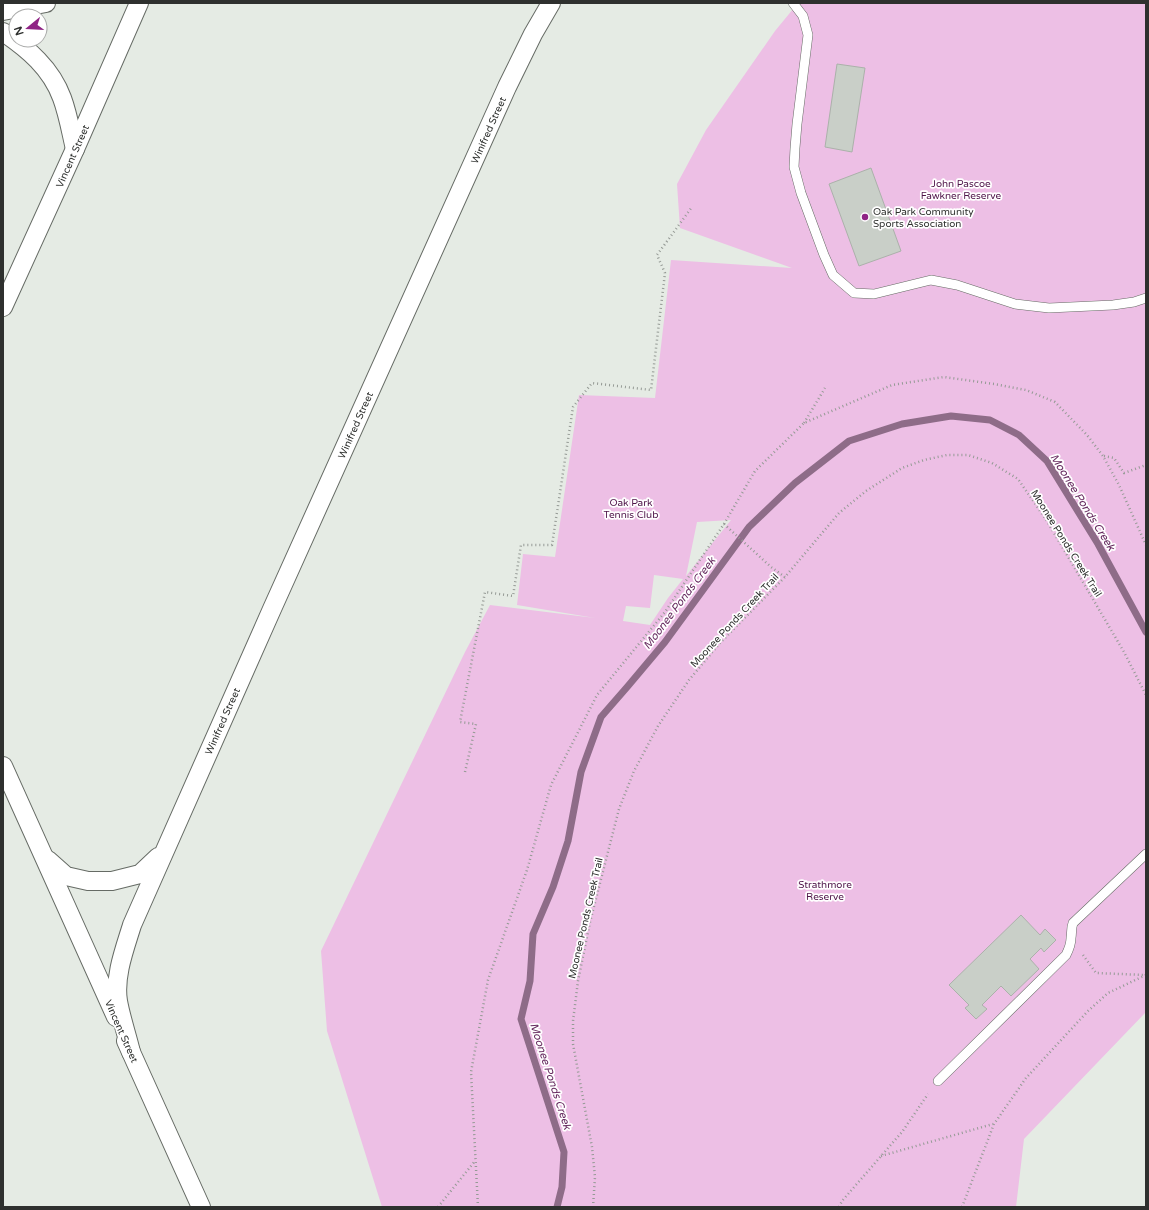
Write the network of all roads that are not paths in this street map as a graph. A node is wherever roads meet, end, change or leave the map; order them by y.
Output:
1 (46, 3) edge
2 (139, 3) edge
3 (551, 3) edge
4 (793, 3) edge
5 (3, 11) edge
6 (3, 32) edge
7 (75, 149) junction
8 (1146, 298) edge
9 (3, 307) edge
10 (3, 766) edge
11 (164, 851) junction
12 (1146, 854) edge
13 (43, 855) junction
14 (112, 881) joint
15 (131, 1052) junction
16 (938, 1081) road end
17 (201, 1207) edge

1 - 5 street
2 - 7 street, Vincent Street
3 - 11 street, Winifred Street
4 - 8 lane
6 - 7 street
7 - 9 street, Vincent Street
10 - 13 street, Vincent Street
11 - 14 street, Winifred Street
11 - 15 street, Winifred Street
12 - 16 lane
13 - 14 street, Vincent Street
13 - 15 street, Vincent Street
15 - 17 street, Vincent Street

